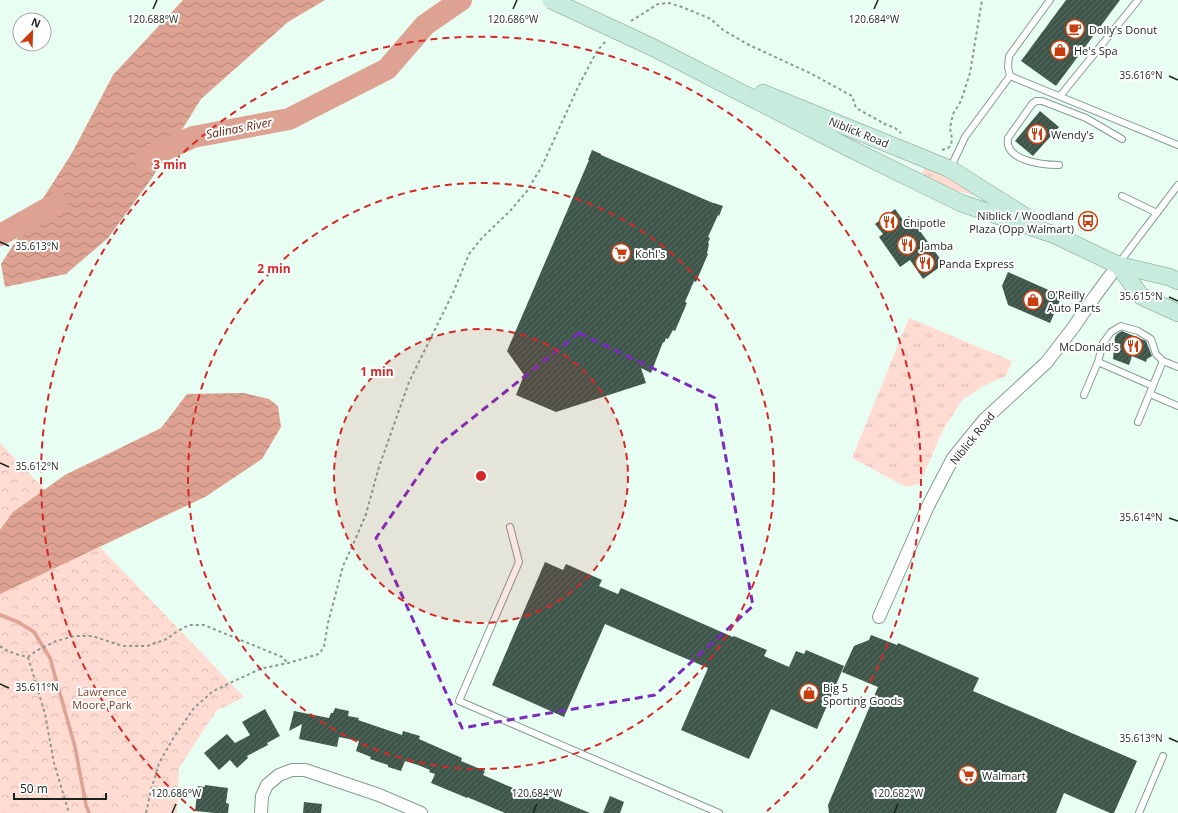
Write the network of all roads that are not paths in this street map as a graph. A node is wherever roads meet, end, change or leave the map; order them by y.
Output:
1 (551, 0) edge
2 (1050, 0) edge
3 (1138, 0) edge
4 (652, 47) junction
5 (1010, 76) junction
6 (1060, 96) junction
7 (1122, 138) dead end
8 (1178, 144) edge
9 (1059, 165) dead end
10 (950, 169) junction
11 (1178, 185) edge
12 (1122, 196) dead end
13 (1157, 213) junction
14 (1056, 235) junction
15 (1118, 265) junction
16 (1178, 281) edge
17 (1178, 313) edge
18 (1163, 361) junction
19 (1098, 362) junction
20 (1178, 367) edge
21 (1153, 386) junction
22 (1150, 394) junction
23 (1084, 395) dead end
24 (1178, 406) edge
25 (1138, 422) dead end
26 (510, 526) dead end
27 (879, 617) dead end
28 (1163, 756) dead end
29 (262, 813) edge
30 (421, 813) edge
31 (719, 813) edge
32 (1139, 813) edge

1 - 4 main road, Niblick Road, bridge
2 - 5 lane
3 - 6 lane
4 - 10 main road, Niblick Road
4 - 14 main road, Niblick Road
5 - 6 lane
5 - 10 lane
6 - 8 lane
7 - 9 lane
10 - 14 main road, Niblick Road
11 - 13 lane
12 - 13 lane
13 - 15 lane
14 - 15 main road, Niblick Road
15 - 16 main road, Niblick Road
15 - 17 main road, Niblick Road
15 - 27 street, Niblick Road
18 - 19 lane
18 - 20 lane
18 - 21 lane
19 - 21 lane
19 - 23 lane
21 - 22 lane
22 - 24 lane
22 - 25 lane
26 - 31 lane
28 - 32 lane
29 - 30 street

